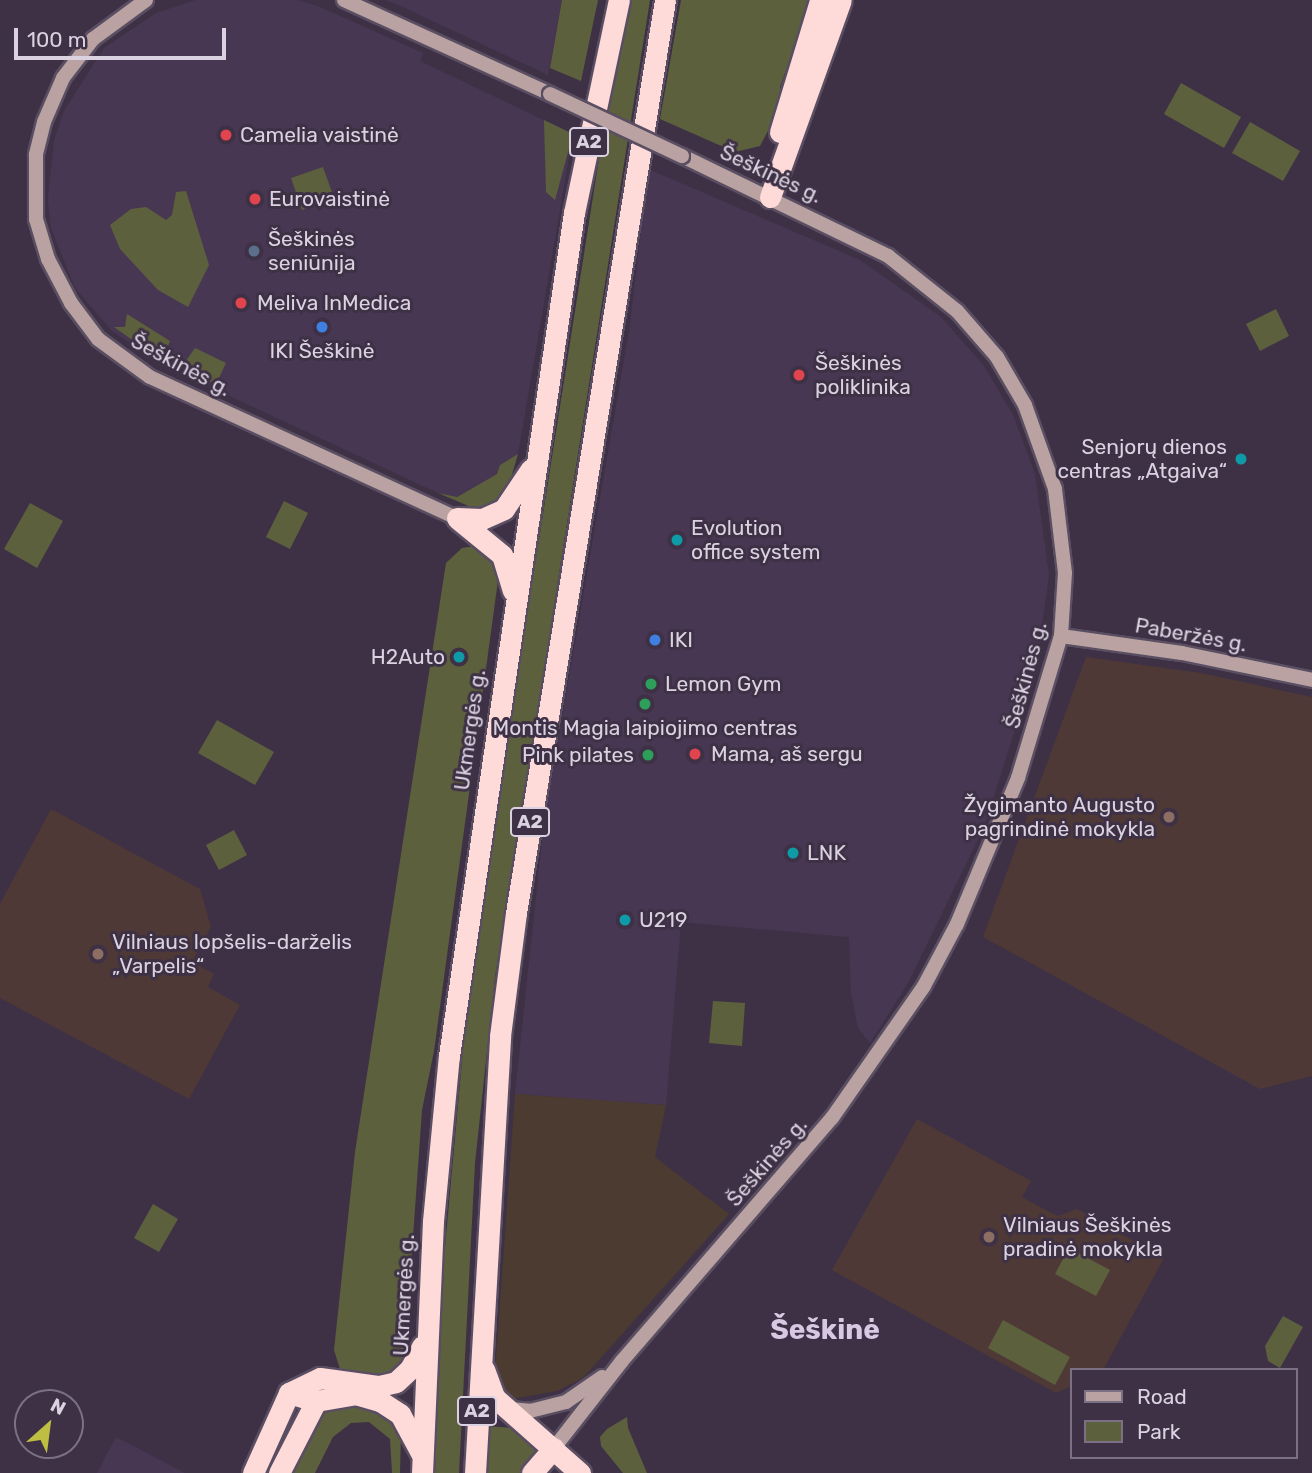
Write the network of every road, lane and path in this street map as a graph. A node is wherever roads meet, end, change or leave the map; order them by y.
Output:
1 (146, 0) edge
2 (344, 0) edge
3 (619, 0) edge
4 (665, 0) edge
5 (820, 0) edge
6 (841, 0) edge
7 (764, 194) junction
8 (536, 461) junction
9 (457, 519) junction
10 (515, 596) junction
11 (1061, 636) junction
12 (1312, 680) edge
13 (426, 1338) junction
14 (479, 1349) junction
15 (622, 1361) junction
16 (289, 1392) junction
17 (316, 1401) junction
18 (506, 1408) junction
19 (554, 1448) junction
20 (422, 1464) edge
21 (253, 1473) edge
22 (279, 1473) edge
23 (475, 1473) edge
24 (532, 1473) edge
25 (580, 1473) edge

1 - 9 street, Šeškinės g.
2 - 7 street, Šeškinės g., bridge
3 - 8 highway, Ukmergės g. / A2
4 - 14 highway, A2
5 - 7 highway
6 - 7 highway
7 - 11 street, Šeškinės g.
8 - 9 highway
8 - 10 highway, Ukmergės g. / A2
9 - 10 highway
10 - 13 highway, Ukmergės g. / A2
11 - 12 street, Paberžės g.
11 - 15 street, Šeškinės g.
13 - 16 highway
13 - 20 highway, Ukmergės g. / A2
14 - 18 highway
14 - 23 highway, A2
15 - 18 street
15 - 19 street, Šeškinės g.
16 - 17 highway
16 - 21 highway
17 - 20 highway
17 - 22 highway
18 - 19 highway
19 - 24 highway
19 - 25 highway

